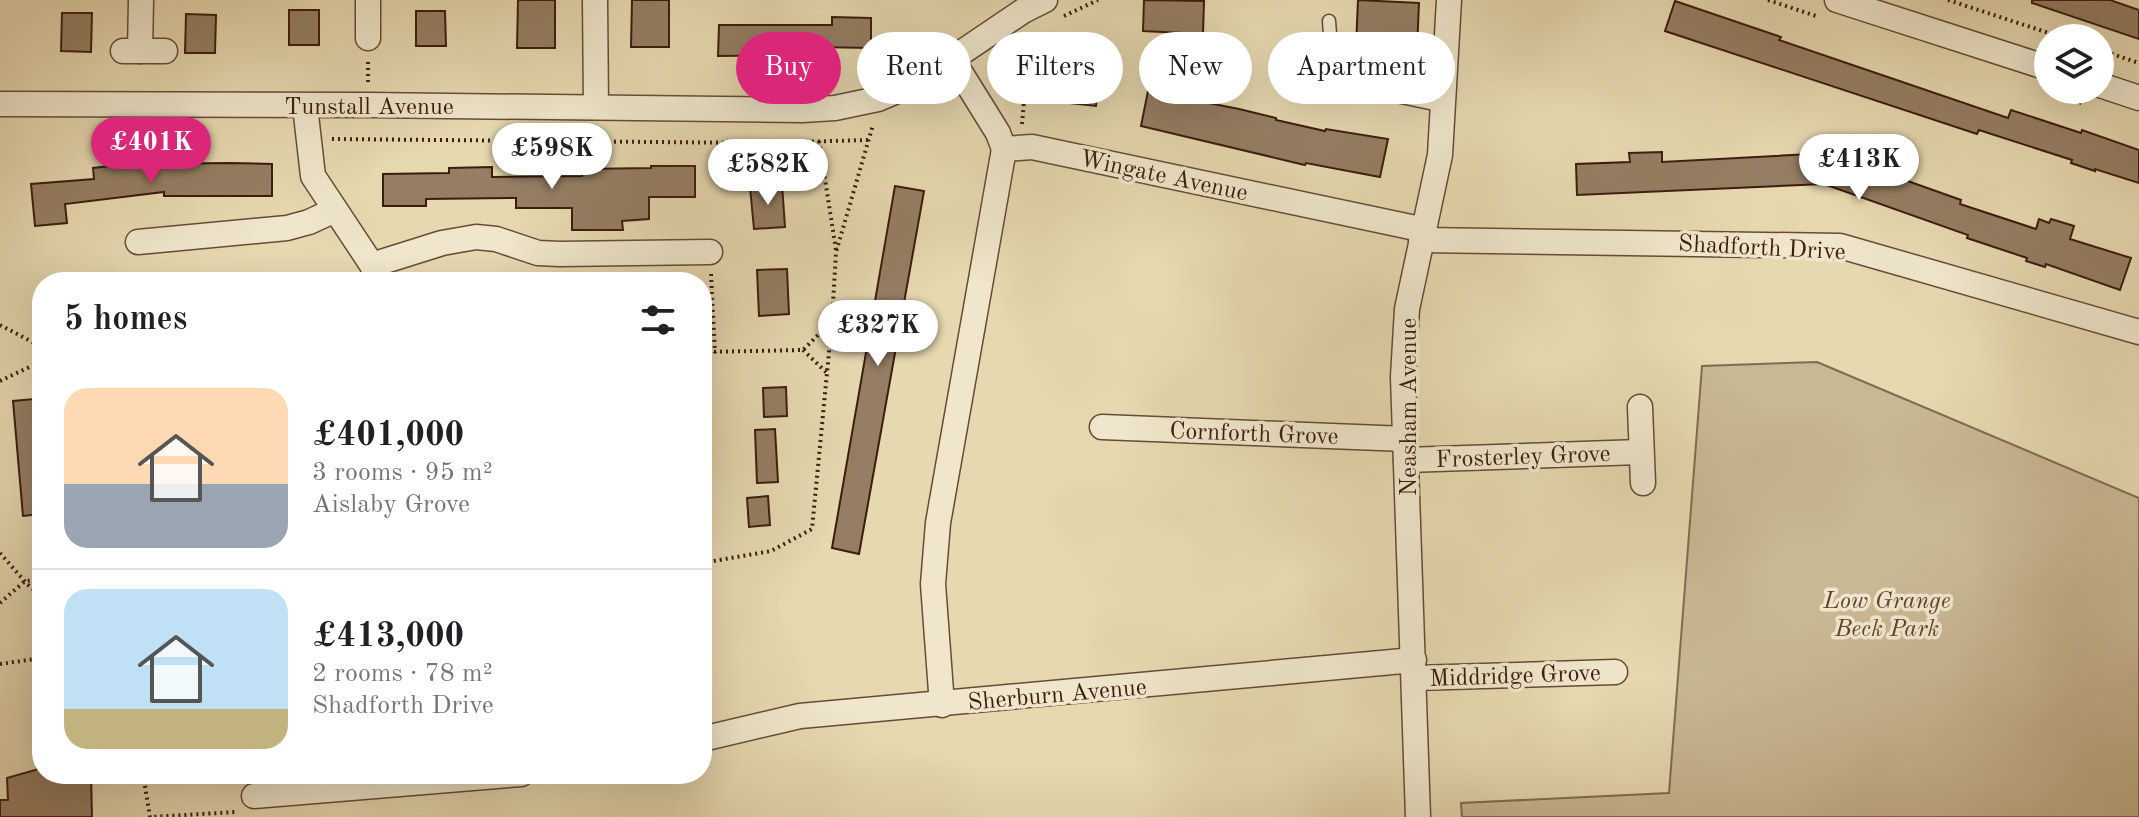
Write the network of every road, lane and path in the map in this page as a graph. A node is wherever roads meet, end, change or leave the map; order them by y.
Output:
1 (141, 0) edge
2 (368, 0) edge
3 (595, 0) edge
4 (1045, 0) edge
5 (1449, 0) edge
6 (1837, 0) edge
7 (1948, 0) edge
8 (1329, 21) dead end
9 (2034, 28) edge
10 (1030, 31) dead end
11 (370, 38) joint
12 (971, 46) edge
13 (165, 51) dead end
14 (2114, 55) edge
15 (2034, 63) edge
16 (2139, 63) edge
17 (971, 90) edge
18 (2114, 90) edge
19 (2139, 98) edge
20 (857, 103) edge
21 (0, 104) edge
22 (877, 104) edge
23 (368, 105) junction
24 (305, 106) junction
25 (1444, 106) junction
26 (596, 107) junction
27 (308, 139) junction
28 (869, 140) junction
29 (819, 141) junction
30 (1012, 148) junction
31 (335, 210) junction
32 (1423, 235) junction
33 (138, 242) dead end
34 (710, 252) joint
35 (836, 252) junction
36 (374, 272) edge
37 (379, 272) edge
38 (711, 272) edge
39 (712, 293) edge
40 (832, 321) junction
41 (0, 325) edge
42 (2139, 332) edge
43 (32, 342) edge
44 (803, 350) junction
45 (712, 354) edge
46 (715, 354) junction
47 (32, 366) edge
48 (827, 373) junction
49 (0, 381) edge
50 (1640, 407) dead end
51 (1102, 427) dead end
52 (1406, 450) junction
53 (1640, 452) junction
54 (1643, 483) dead end
55 (0, 553) edge
56 (712, 561) edge
57 (25, 581) junction
58 (32, 581) edge
59 (32, 588) edge
60 (0, 603) edge
61 (32, 659) edge
62 (0, 664) edge
63 (1414, 669) junction
64 (1615, 672) dead end
65 (942, 705) junction
66 (712, 737) edge
67 (145, 784) edge
68 (317, 784) edge
69 (254, 796) joint
70 (1418, 817) edge

1 - 13 street
2 - 11 street
3 - 26 street
4 - 12 street, Tunstall Avenue
5 - 25 street, Neasham Avenue
6 - 15 street
7 - 9 path
8 - 25 lane
10 - 30 path
11 - 23 path
14 - 16 path
17 - 30 street
18 - 19 street
20 - 26 street, Tunstall Avenue
21 - 24 street, Tunstall Avenue
22 - 28 path
23 - 24 street, Tunstall Avenue
23 - 26 street, Tunstall Avenue
24 - 27 street
25 - 32 street, Neasham Avenue
27 - 29 path
27 - 31 street
28 - 29 path
28 - 35 path
29 - 35 path
30 - 32 street, Wingate Avenue
30 - 65 street
31 - 33 street
31 - 36 street
32 - 42 street, Shadforth Drive
32 - 52 street, Neasham Avenue
34 - 37 street
34 - 38 path
35 - 40 path
39 - 46 path
40 - 44 path
40 - 48 path
41 - 43 path
44 - 46 path
44 - 48 path
45 - 46 path
47 - 49 path
48 - 56 path
50 - 53 street, Frosterley Grove
51 - 52 street, Cornforth Grove
52 - 53 street, Frosterley Grove
52 - 63 street, Neasham Avenue
53 - 54 street, Frosterley Grove
55 - 57 path
57 - 58 path
57 - 59 path
57 - 60 path
61 - 62 path
63 - 64 street, Middridge Grove
63 - 65 street, Sherburn Avenue
63 - 70 street, Neasham Avenue
65 - 66 street, Sherburn Avenue
67 - 69 path
68 - 69 street

